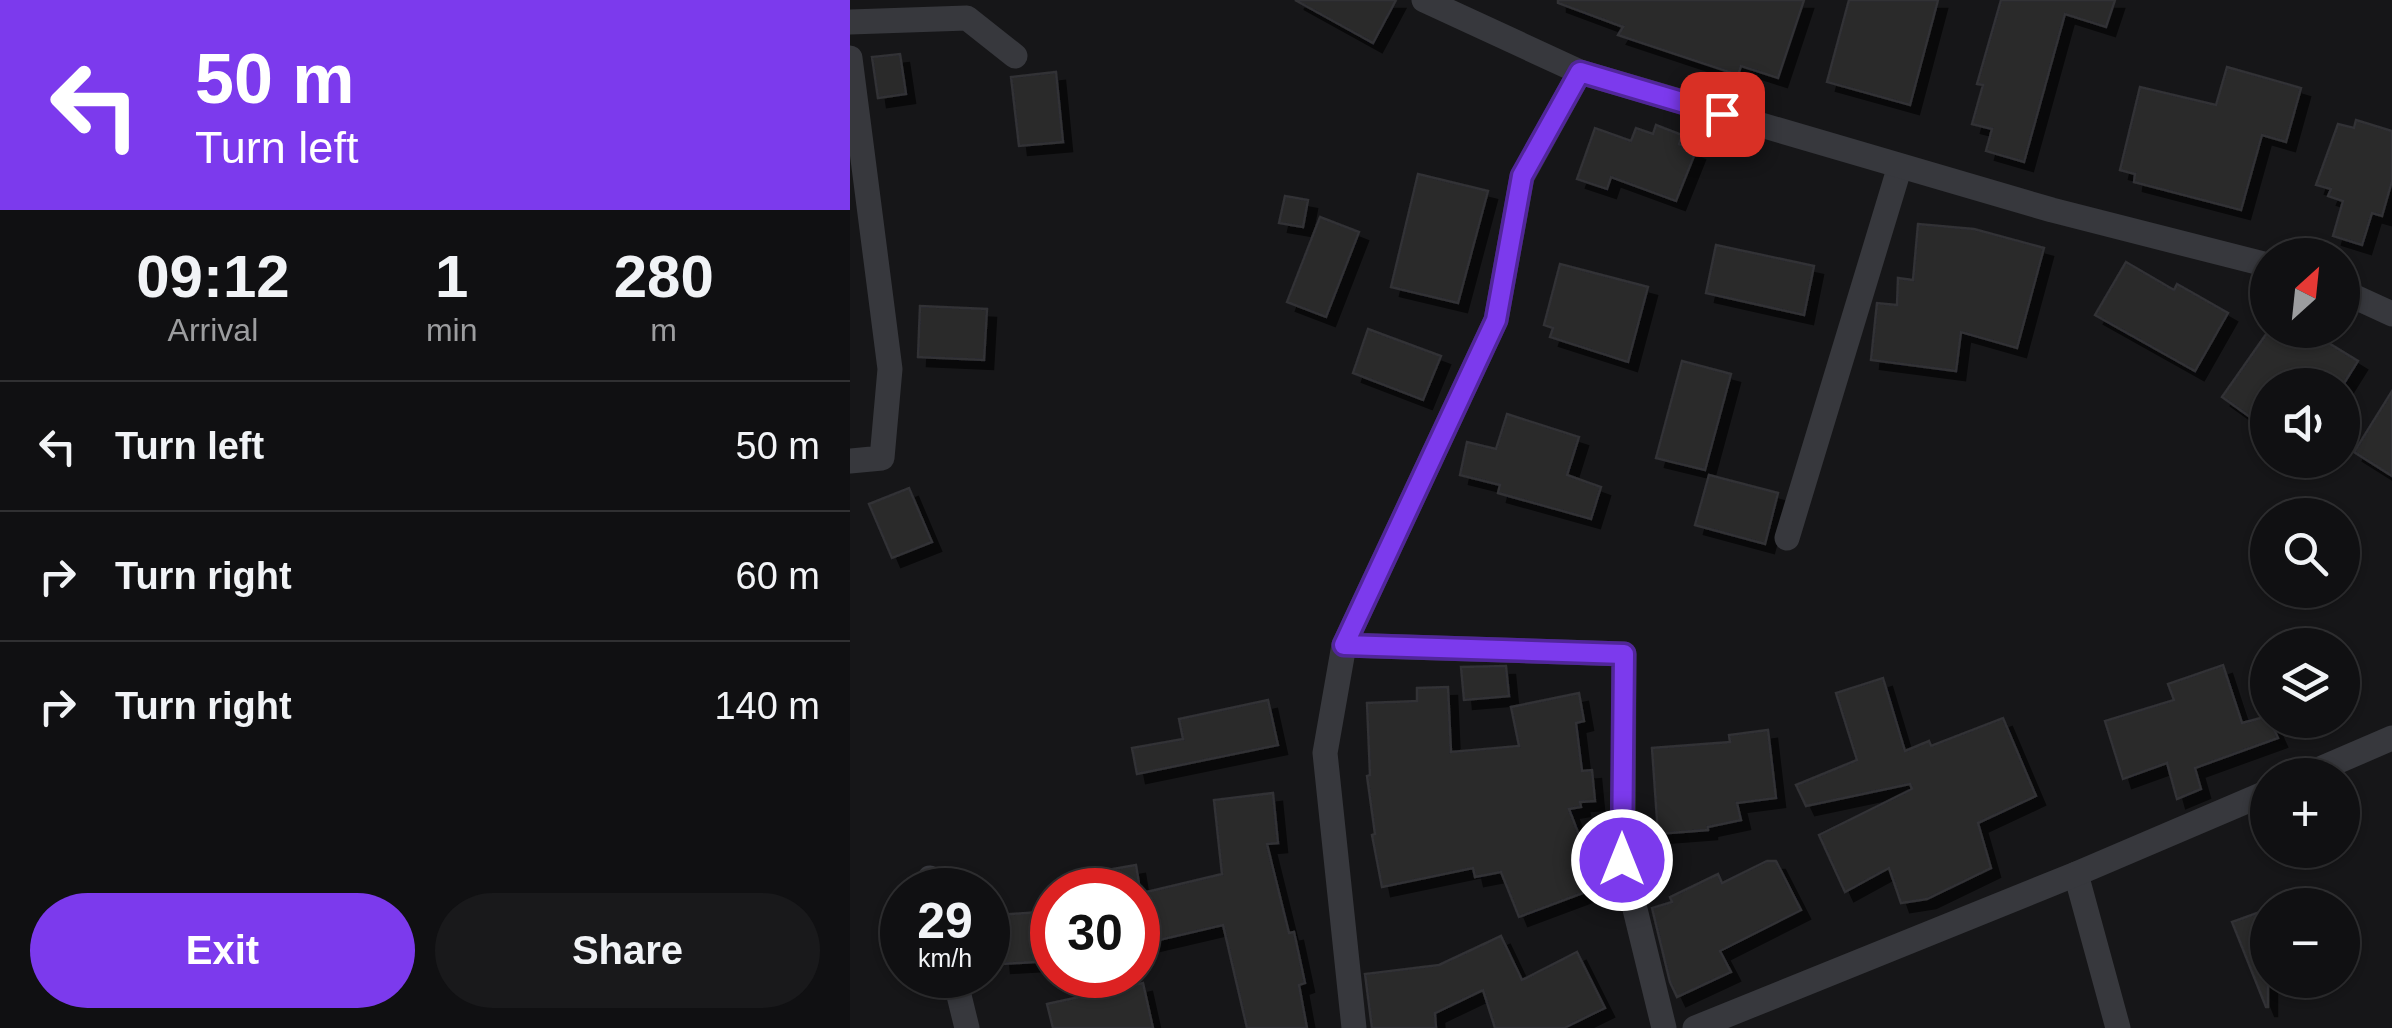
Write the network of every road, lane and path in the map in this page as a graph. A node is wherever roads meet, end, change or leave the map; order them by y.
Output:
1 (852, 0) edge
2 (1424, 0) edge
3 (850, 8) edge
4 (850, 22) edge
5 (1015, 56) dead end
6 (850, 58) edge
7 (1580, 72) junction
8 (1900, 166) junction
9 (2250, 260) edge
10 (2360, 299) edge
11 (2392, 314) edge
12 (850, 461) edge
13 (1787, 538) dead end
14 (1344, 645) junction
15 (2392, 738) edge
16 (2346, 758) edge
17 (2250, 800) edge
18 (2076, 874) junction
19 (959, 998) edge
20 (966, 1028) edge
21 (1354, 1028) edge
22 (1664, 1028) edge
23 (1694, 1028) edge
24 (2118, 1028) edge

1 - 3 street
2 - 7 street
4 - 5 street
6 - 12 street
7 - 8 street
7 - 14 street
8 - 9 street
8 - 13 street
10 - 11 street
14 - 21 street
14 - 22 street
15 - 16 street
17 - 18 street
18 - 23 street
18 - 24 street
19 - 20 street

